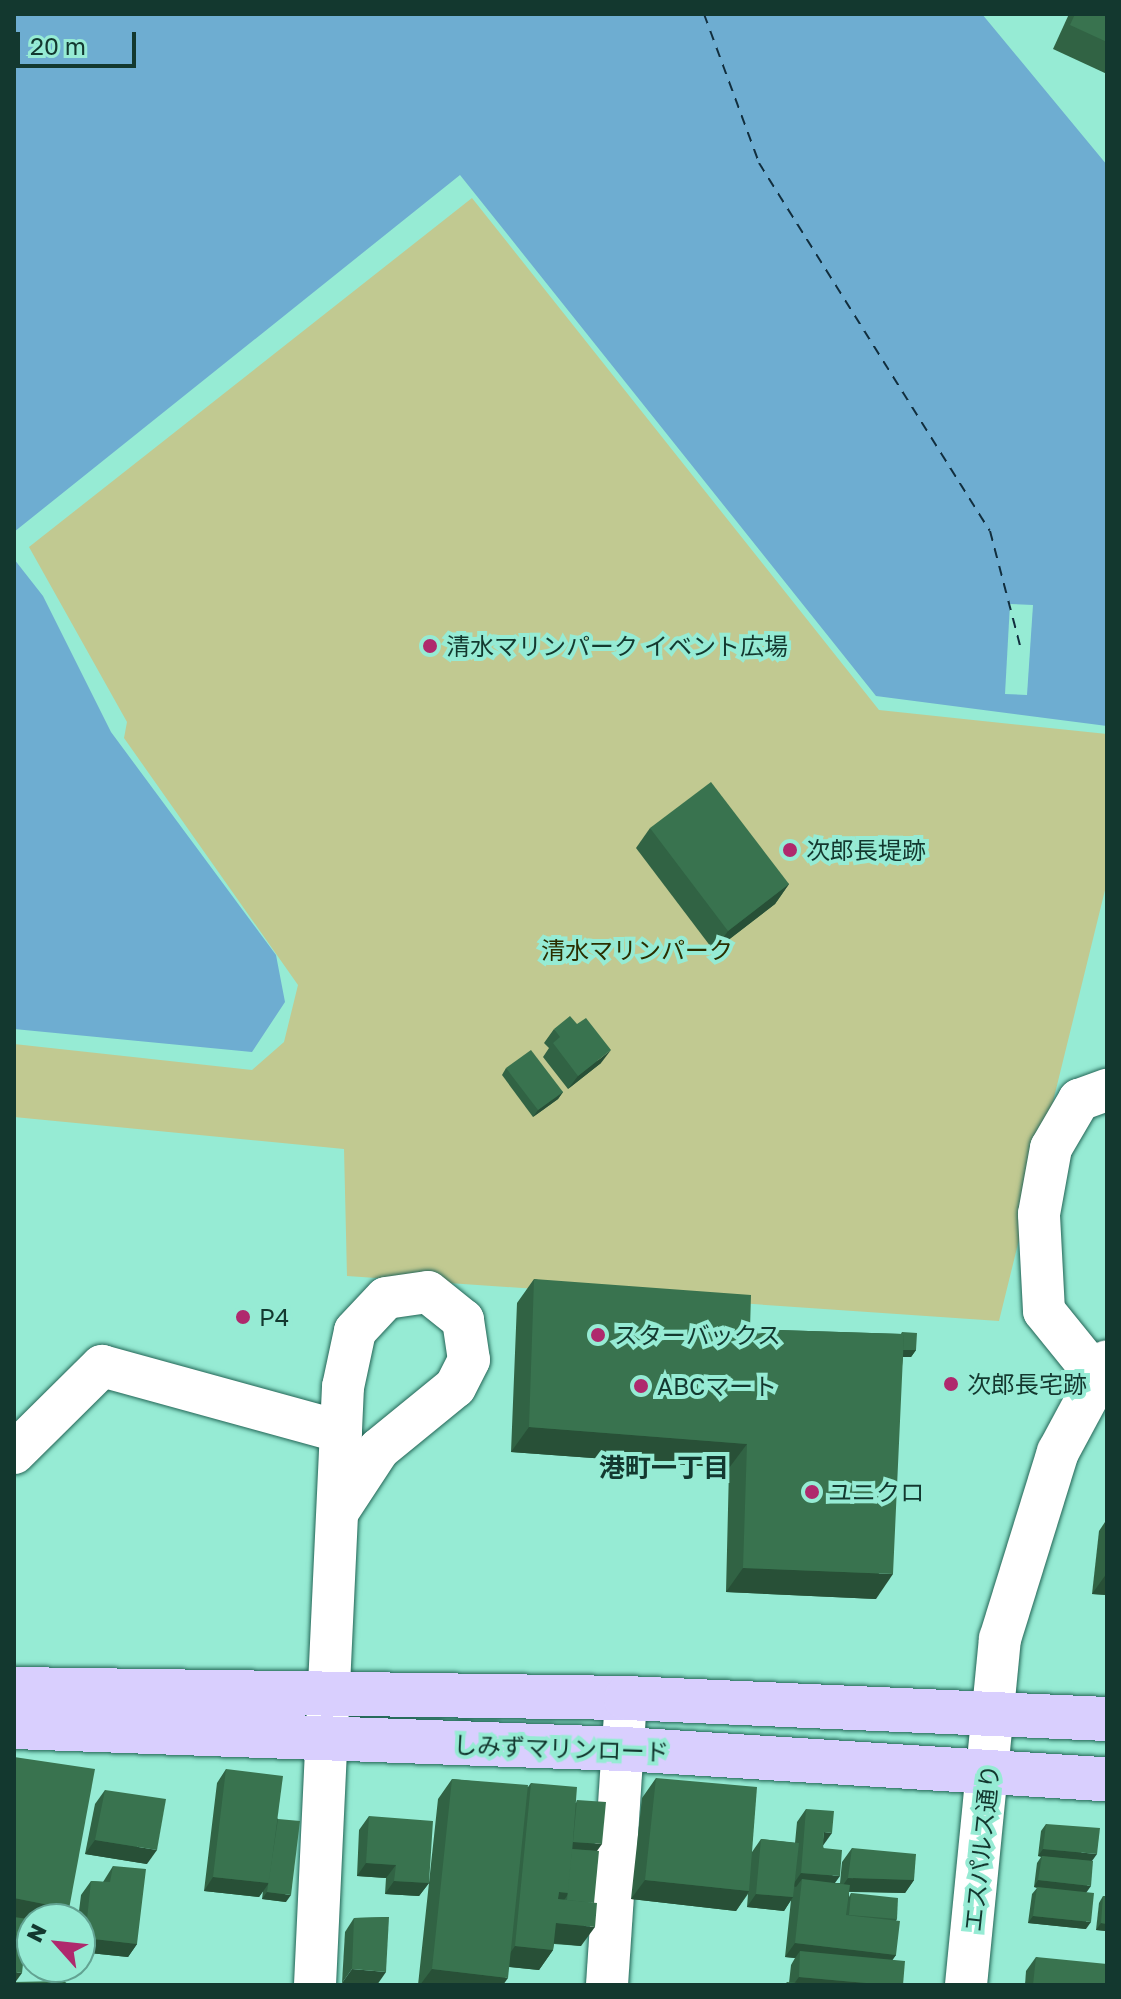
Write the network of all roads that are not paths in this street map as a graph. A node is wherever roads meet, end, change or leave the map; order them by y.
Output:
1 (1107, 1090) edge
2 (1101, 1368) edge
3 (341, 1432) junction
4 (14, 1453) edge
5 (339, 1510) junction
6 (14, 1689) edge
7 (327, 1690) junction
8 (626, 1698) junction
9 (997, 1710) junction
10 (1107, 1719) edge
11 (14, 1727) edge
12 (326, 1742) junction
13 (624, 1749) junction
14 (989, 1773) junction
15 (1107, 1779) edge
16 (315, 1985) edge
17 (607, 1985) edge
18 (966, 1985) edge

1 - 2 street
2 - 9 street, エスパルス通り
3 - 4 street
3 - 5 street
3 - 5 street
5 - 7 street
6 - 7 highway
7 - 8 highway
7 - 12 street
8 - 9 highway
8 - 13 street
9 - 10 highway
9 - 14 street, エスパルス通り
11 - 12 highway, しみずマリンロード
12 - 13 highway, しみずマリンロード
12 - 16 street
13 - 14 highway, しみずマリンロード
13 - 17 street
14 - 15 highway, しみずマリンロード
14 - 18 street, エスパルス通り

